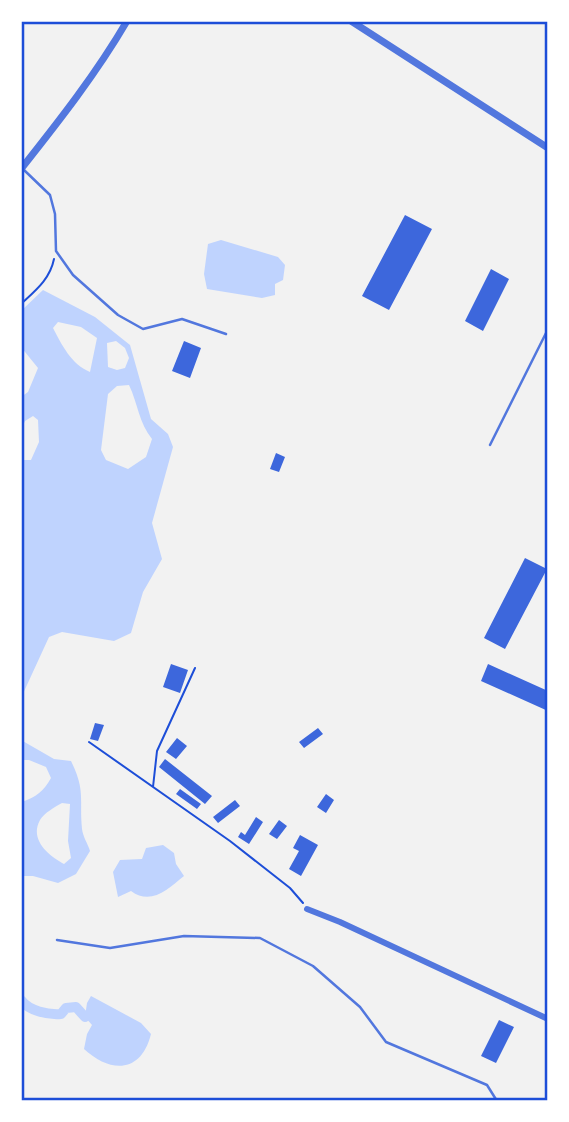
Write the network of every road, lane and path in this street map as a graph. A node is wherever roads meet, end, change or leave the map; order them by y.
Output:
1 (127, 21) edge
2 (351, 21) edge
3 (548, 148) edge
4 (21, 168) edge
5 (56, 251) junction
6 (21, 304) edge
7 (548, 329) edge
8 (226, 334) dead end
9 (490, 445) dead end
10 (195, 668) dead end
11 (89, 743) dead end
12 (153, 787) junction
13 (307, 909) joint
14 (57, 940) dead end
15 (548, 1019) edge
16 (497, 1101) edge

1 - 4 street
2 - 3 street
4 - 5 lane
5 - 6 path
5 - 8 lane
7 - 9 lane
10 - 12 path
11 - 12 path
12 - 13 path
13 - 15 street
14 - 16 lane

